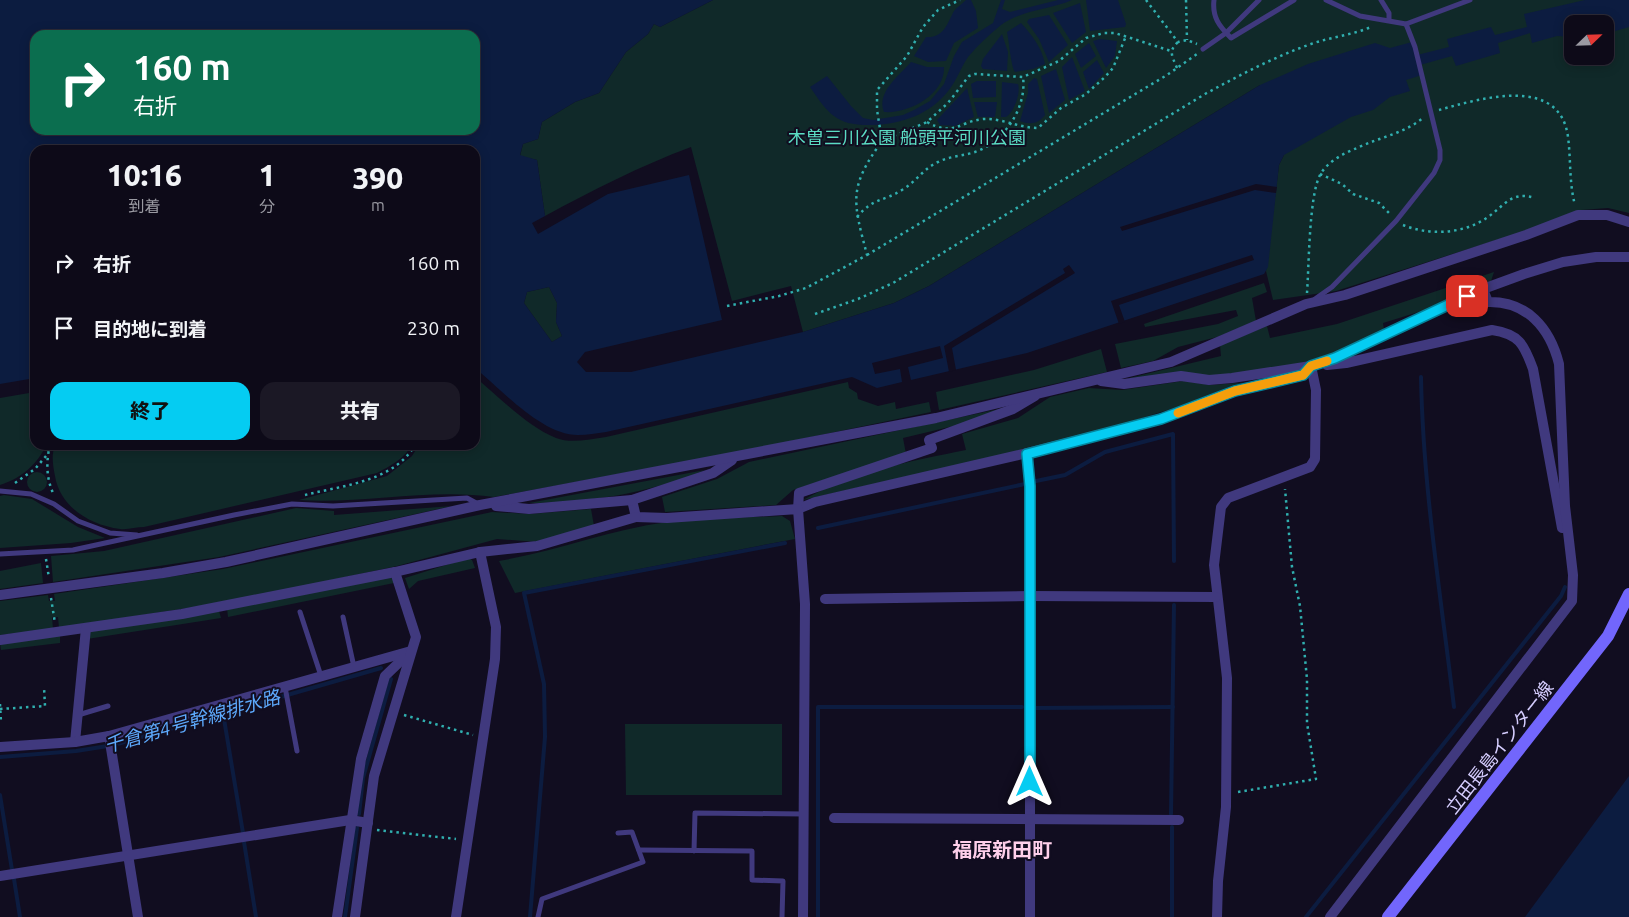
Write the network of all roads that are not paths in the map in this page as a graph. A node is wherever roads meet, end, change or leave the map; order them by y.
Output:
1 (1214, 0) edge
2 (1259, 0) edge
3 (1294, 0) edge
4 (1326, 0) edge
5 (1381, 0) edge
6 (1470, 0) edge
7 (1389, 20) junction
8 (1406, 24) junction
9 (1226, 33) junction
10 (1203, 49) road end
11 (1629, 222) edge
12 (1629, 257) edge
13 (1483, 289) junction
14 (1306, 304) junction
15 (1311, 366) junction
16 (1095, 380) junction
17 (1046, 390) junction
18 (1027, 454) junction
19 (735, 458) junction
20 (0, 491) edge
21 (632, 500) junction
22 (480, 505) junction
23 (798, 509) junction
24 (636, 517) junction
25 (145, 535) junction
26 (480, 552) junction
27 (0, 554) edge
28 (396, 572) junction
29 (1574, 575) junction
30 (1629, 594) edge
31 (0, 595) edge
32 (1030, 596) junction
33 (1216, 597) junction
34 (825, 599) dead end
35 (300, 612) dead end
36 (343, 618) dead end
37 (86, 628) junction
38 (0, 640) edge
39 (411, 651) junction
40 (354, 667) junction
41 (321, 676) junction
42 (285, 688) junction
43 (108, 706) dead end
44 (78, 715) junction
45 (109, 738) junction
46 (75, 742) junction
47 (0, 747) edge
48 (297, 751) dead end
49 (804, 814) junction
50 (834, 818) dead end
51 (1030, 819) junction
52 (350, 820) junction
53 (1179, 820) dead end
54 (368, 826) junction
55 (618, 833) dead end
56 (639, 850) junction
57 (694, 851) junction
58 (128, 856) junction
59 (0, 876) edge
60 (138, 917) edge
61 (337, 917) edge
62 (355, 917) edge
63 (456, 917) edge
64 (538, 917) edge
65 (782, 917) edge
66 (803, 917) edge
67 (1030, 917) edge
68 (1218, 917) edge
69 (1330, 917) edge
70 (1388, 917) edge

1 - 9 lane
2 - 9 lane
3 - 9 lane
4 - 7 lane
5 - 7 lane
6 - 8 lane
7 - 8 lane
8 - 14 lane
9 - 10 lane
11 - 14 street
12 - 13 street
13 - 15 street
13 - 29 street
14 - 16 street
15 - 16 street
15 - 18 street
15 - 29 street
15 - 33 street
16 - 17 street
17 - 19 street
17 - 23 street
18 - 23 street
18 - 32 street
19 - 21 street
19 - 22 street
20 - 25 lane
21 - 22 street
21 - 24 street
22 - 25 lane
22 - 31 street
23 - 24 street
23 - 49 street
24 - 26 street
25 - 27 lane
26 - 28 street
26 - 63 street
28 - 37 street
28 - 39 street
29 - 69 street
30 - 70 main road, 立田長島インター線
32 - 33 street
32 - 34 street
32 - 51 street
33 - 68 street
35 - 41 lane
36 - 40 lane
37 - 38 street
37 - 44 street
39 - 40 street
39 - 52 street
39 - 54 street
40 - 41 street
41 - 42 street
42 - 45 street
42 - 48 lane
43 - 44 lane
44 - 46 street
45 - 46 street
45 - 58 street
46 - 47 street
49 - 57 lane
49 - 66 street
50 - 51 street
51 - 53 street
51 - 67 street
52 - 54 street
52 - 58 street
52 - 61 street
54 - 62 street
55 - 56 lane
56 - 57 lane
56 - 64 lane
57 - 65 lane
58 - 59 street
58 - 60 street

